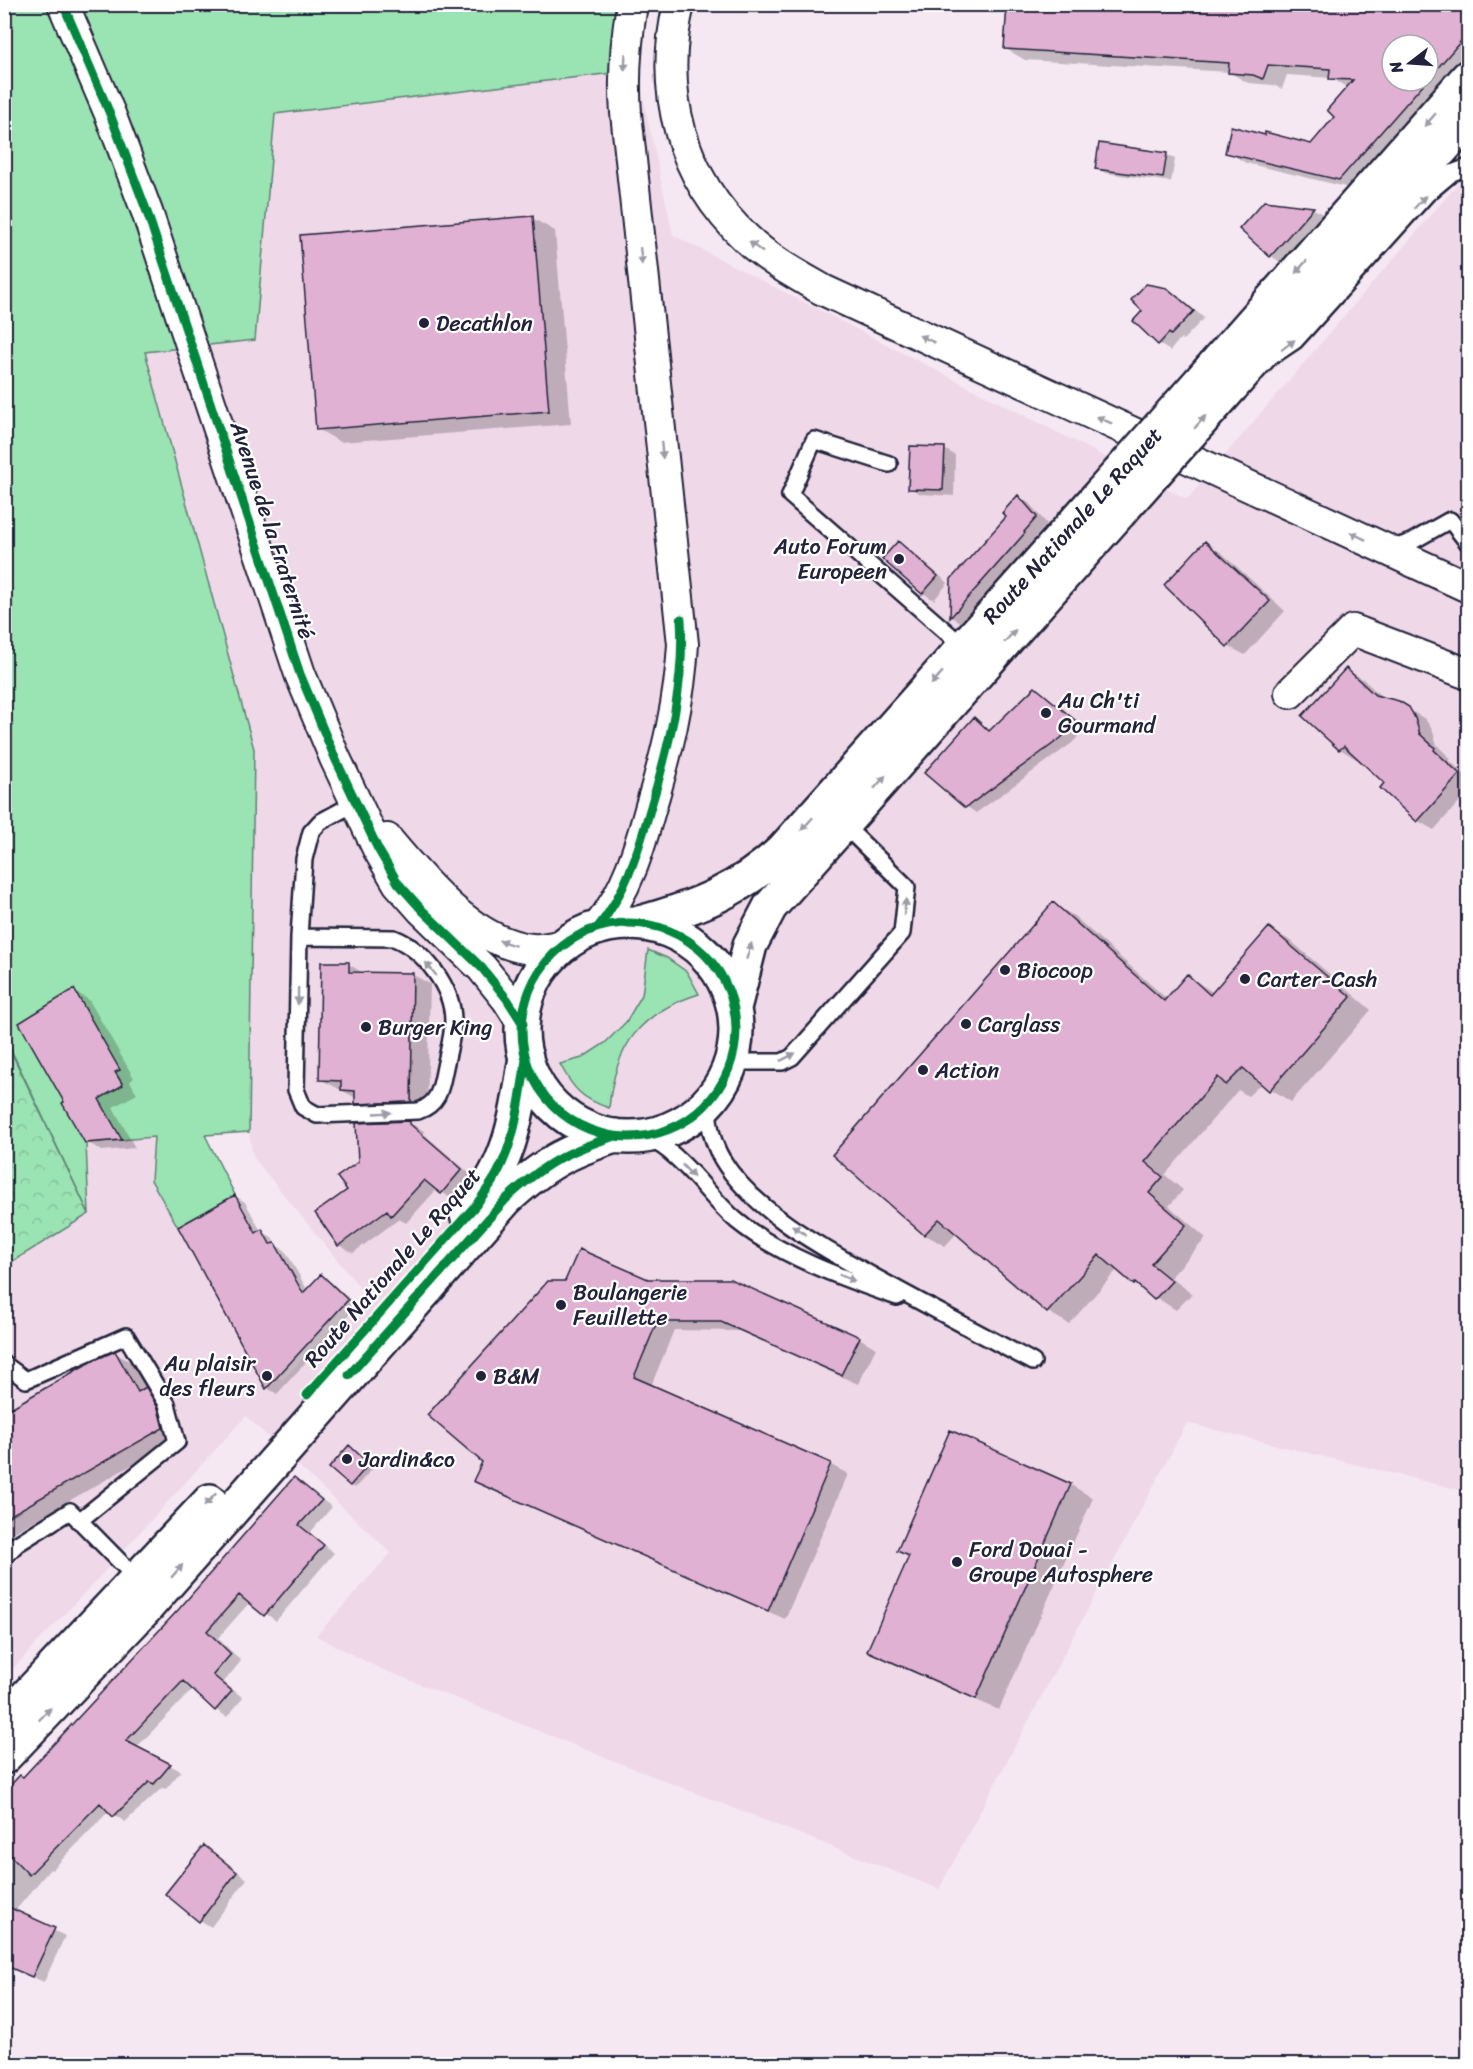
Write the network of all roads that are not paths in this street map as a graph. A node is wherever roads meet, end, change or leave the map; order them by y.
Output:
1 (63, 4) edge
2 (632, 4) edge
3 (678, 4) edge
4 (1468, 77) edge
5 (1468, 120) edge
6 (1468, 167) edge
7 (1226, 372) junction
8 (889, 464) dead end
9 (1468, 543) edge
10 (1388, 549) junction
11 (1468, 586) edge
12 (974, 656) junction
13 (1468, 674) edge
14 (1290, 693) dead end
15 (357, 802) junction
16 (843, 824) junction
17 (639, 923) junction
18 (598, 927) junction
19 (299, 937) junction
20 (564, 945) junction
21 (734, 1008) junction
22 (523, 1024) junction
23 (526, 1057) junction
24 (731, 1062) junction
25 (708, 1102) junction
26 (628, 1136) junction
27 (940, 1313) junction
28 (1033, 1362) dead end
29 (4, 1364) edge
30 (80, 1521) junction
31 (4, 1557) edge
32 (137, 1579) junction
33 (4, 1720) edge
34 (4, 1757) edge

1 - 15 street, Avenue de la Fraternité
2 -> 18 street
10 -> 3 street
4 -> 7 main road, Route Nationale Le Raquet
5 - 7 main road, Route Nationale Le Raquet
7 -> 6 lane
7 - 12 main road, Route Nationale Le Raquet, bridge
8 - 12 lane
9 - 10 lane
10 - 11 street
16 -> 12 main road, Route Nationale Le Raquet
12 -> 17 main road, Route Nationale Le Raquet
13 - 14 street
15 - 19 lane
20 -> 15 street, Avenue de la Fraternité
15 - 22 street, Avenue de la Fraternité
21 -> 16 main road, Route Nationale Le Raquet
24 -> 16 lane
17 - 18 main road
17 - 21 main road
18 - 20 main road
19 -> 19 lane
20 - 22 main road
21 - 24 main road
22 - 23 main road
23 - 26 main road
23 -> 32 main road, Route Nationale Le Raquet
24 - 25 main road
25 - 26 main road
27 -> 25 lane
26 -> 27 lane
34 -> 26 main road, Route Nationale Le Raquet
27 - 28 lane
29 - 30 lane
30 - 31 lane
30 - 32 lane
32 - 33 main road, Route Nationale Le Raquet

